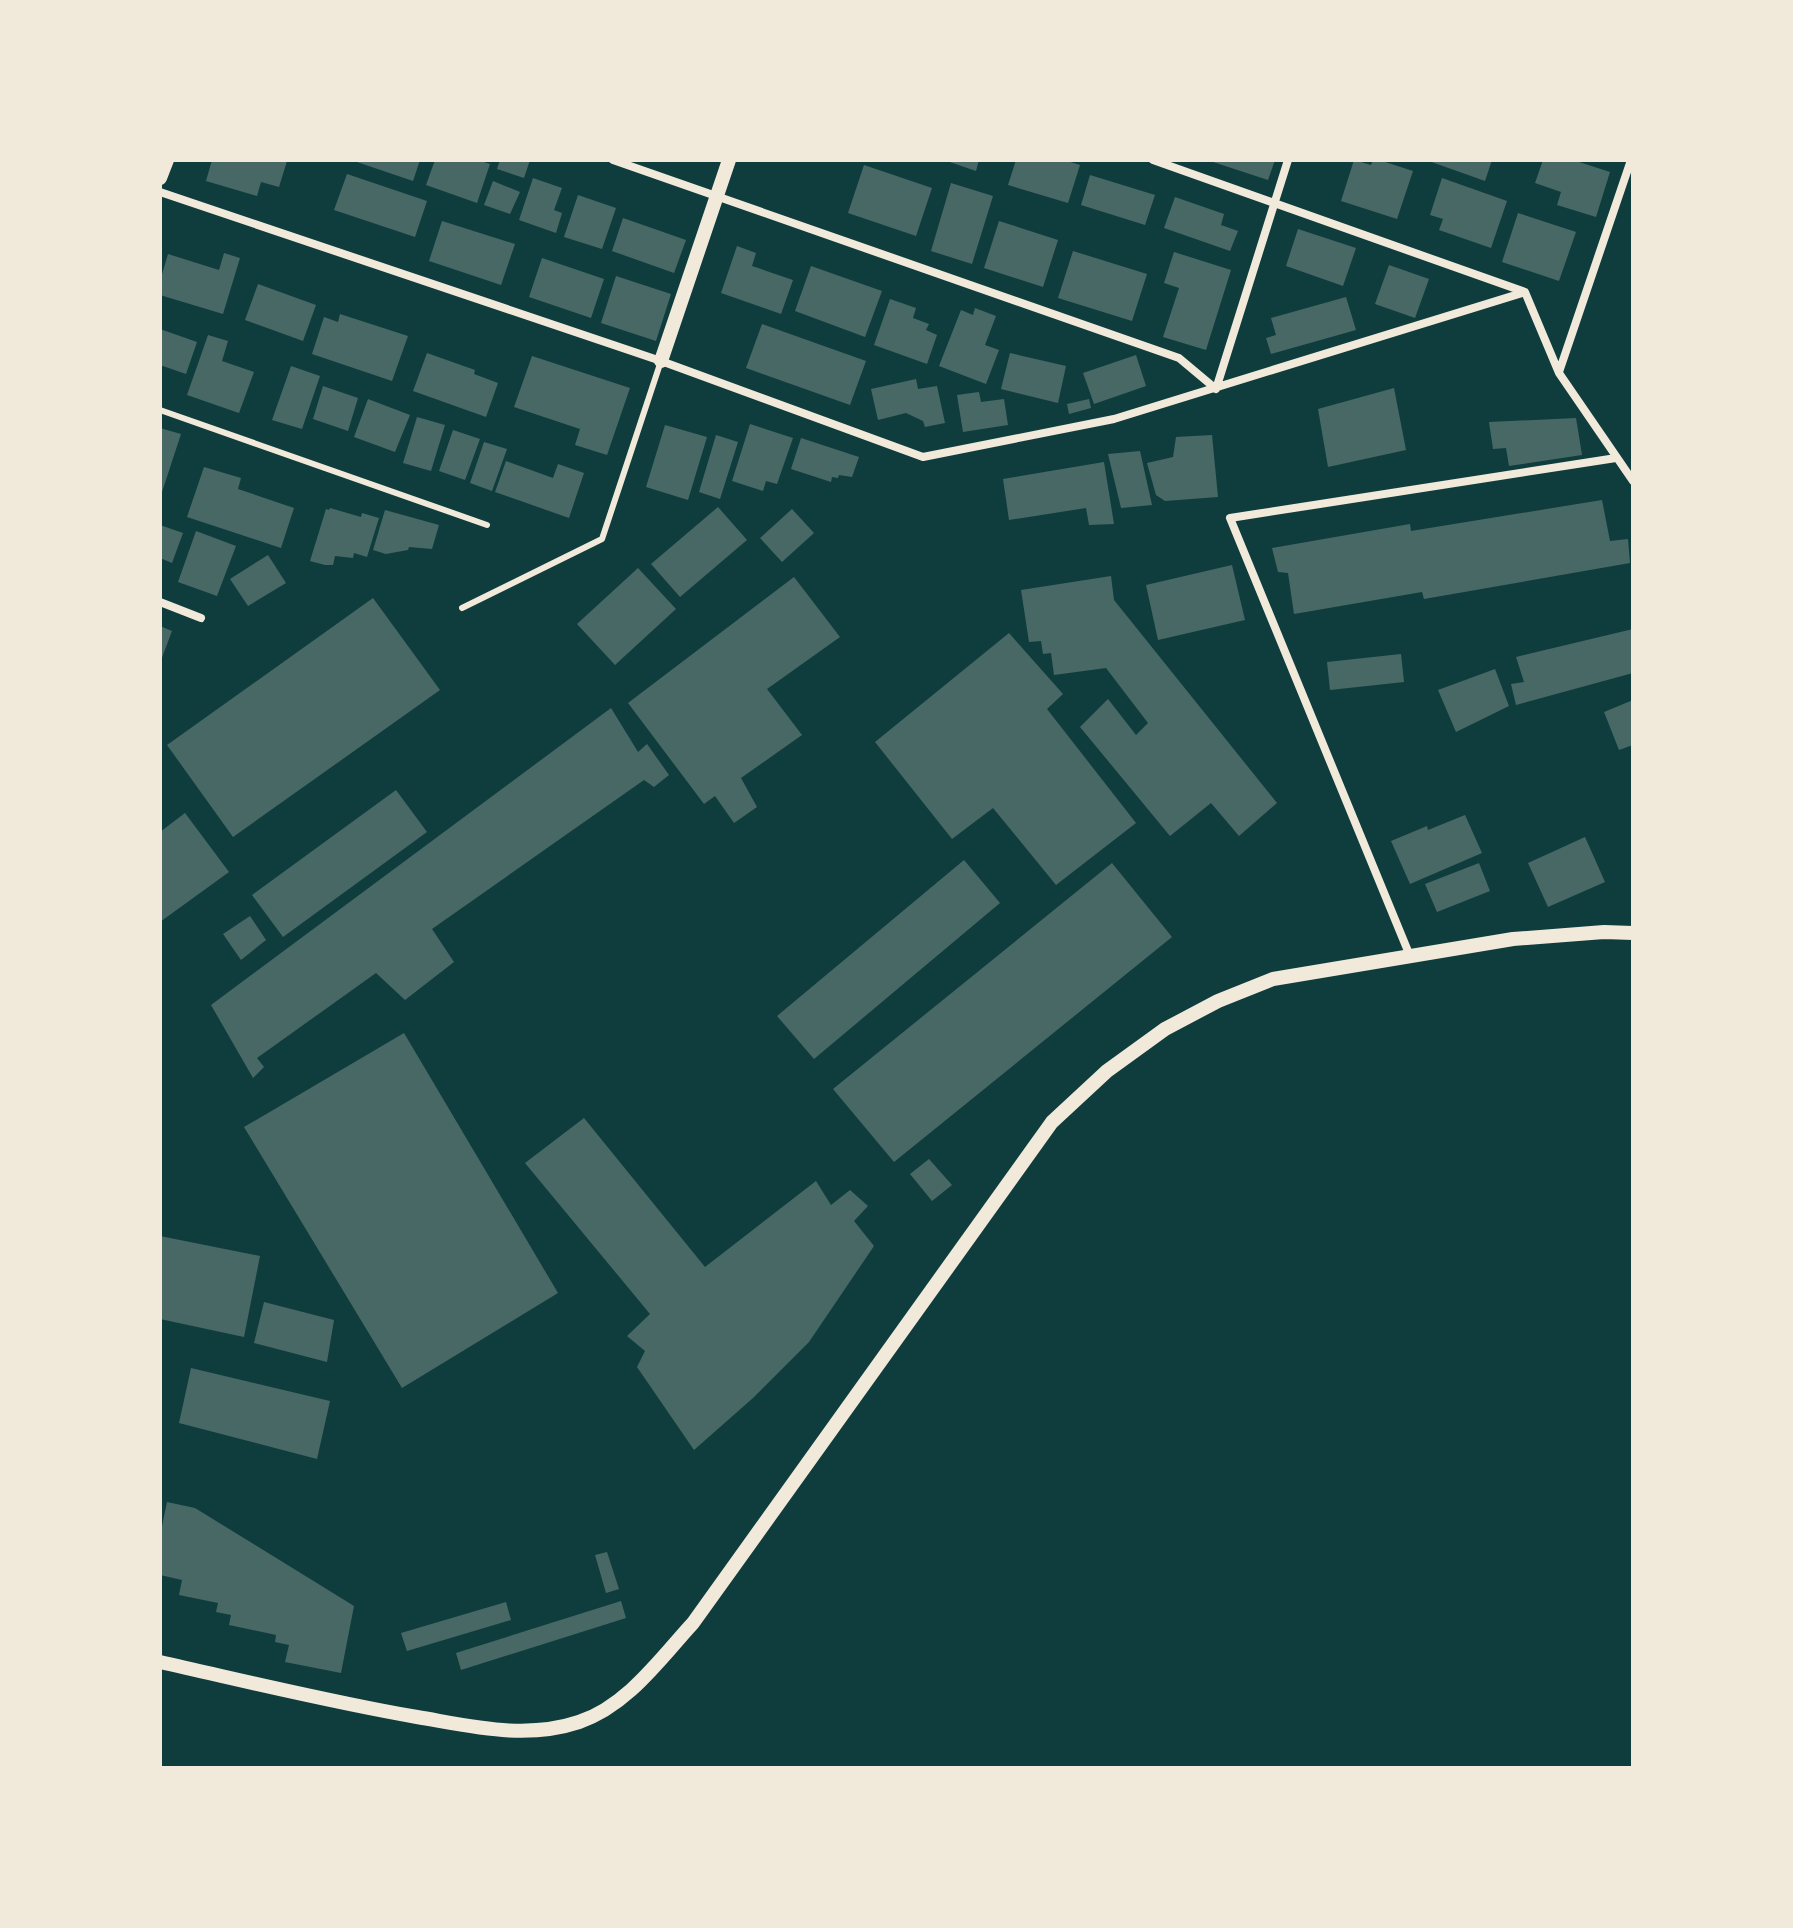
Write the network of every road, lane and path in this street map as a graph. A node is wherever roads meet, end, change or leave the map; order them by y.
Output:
1 (167, 160) edge
2 (613, 160) edge
3 (729, 160) edge
4 (1153, 160) edge
5 (1288, 160) edge
6 (1631, 160) edge
7 (160, 178) edge
8 (160, 192) edge
9 (716, 196) junction
10 (1274, 202) junction
11 (1525, 292) junction
12 (661, 361) junction
13 (1559, 373) junction
14 (1216, 389) junction
15 (160, 410) edge
16 (1616, 458) junction
17 (1633, 481) edge
18 (487, 525) dead end
19 (160, 602) edge
20 (462, 608) dead end
21 (201, 618) dead end
22 (1633, 933) edge
23 (1410, 956) junction
24 (160, 1662) edge

1 - 7 street
2 - 9 street
3 - 9 street
4 - 10 street
5 - 10 street
6 - 13 street
8 - 12 street
9 - 12 street
9 - 14 street
10 - 11 street
10 - 14 street
11 - 13 street
11 - 14 street
12 - 14 street
12 - 20 lane
13 - 16 street
15 - 18 lane
16 - 17 street
16 - 23 street
19 - 21 street
22 - 23 street
23 - 24 street

